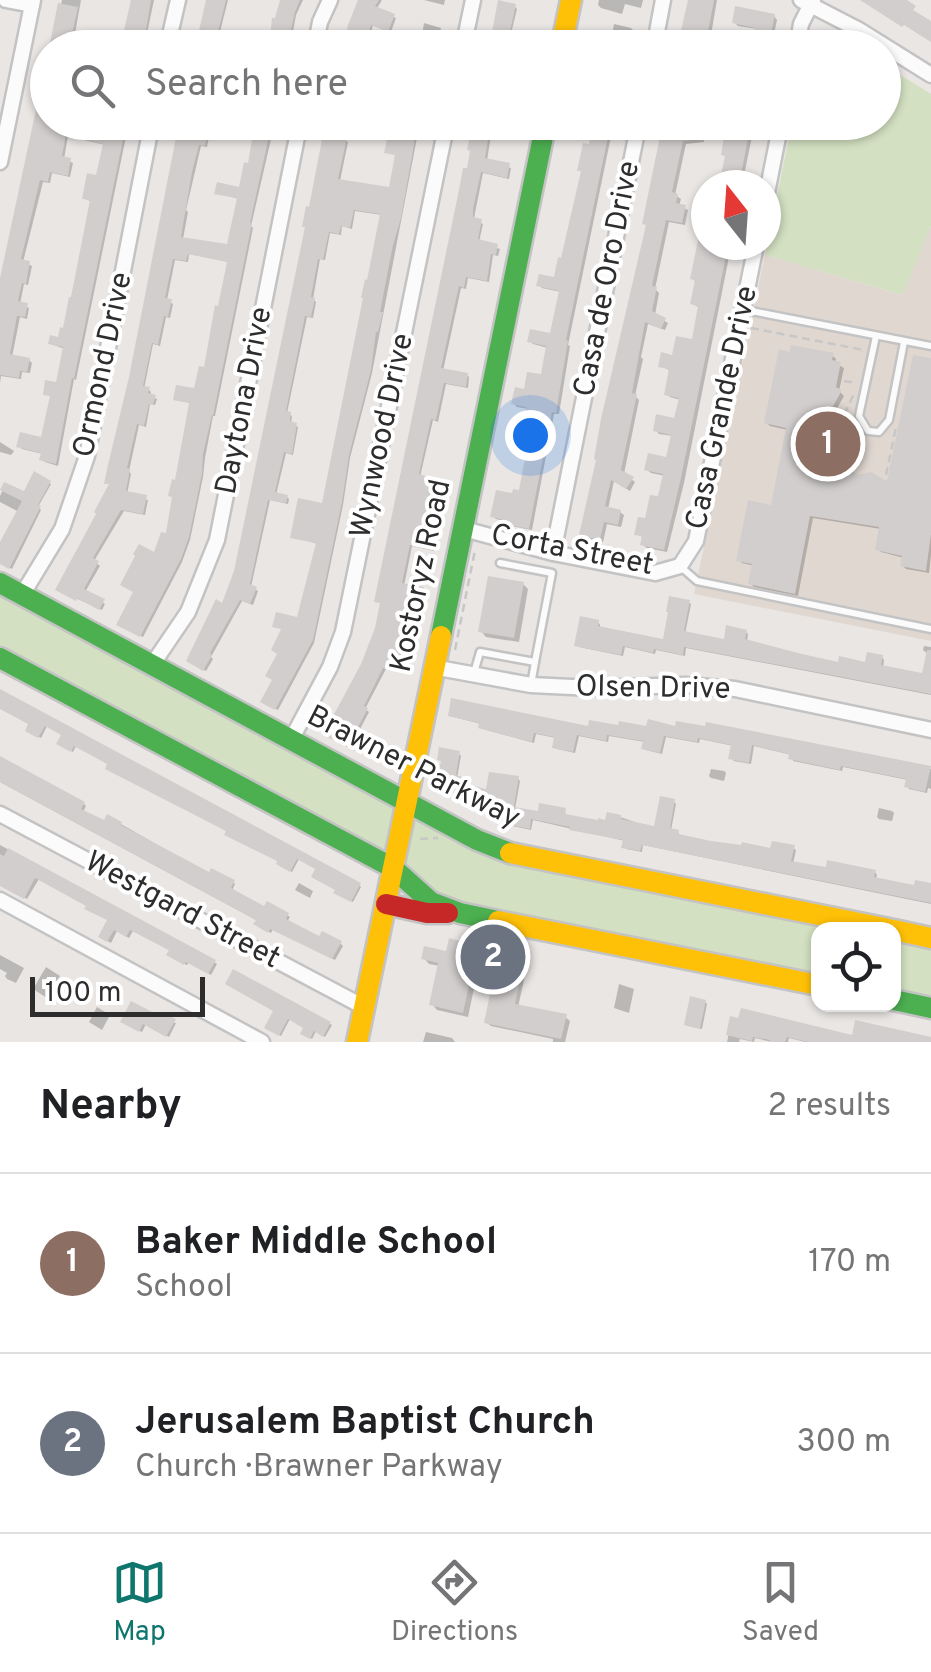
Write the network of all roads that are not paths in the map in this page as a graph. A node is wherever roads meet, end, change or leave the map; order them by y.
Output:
1 (6, 0) edge
2 (178, 0) edge
3 (330, 0) edge
4 (472, 0) edge
5 (571, 0) edge
6 (663, 0) edge
7 (808, 1) edge
8 (32, 3) edge
9 (171, 30) edge
10 (318, 30) edge
11 (466, 30) edge
12 (565, 30) edge
13 (657, 30) edge
14 (800, 30) edge
15 (859, 30) edge
16 (901, 56) edge
17 (931, 75) edge
18 (149, 140) edge
19 (296, 140) edge
20 (444, 140) edge
21 (542, 140) edge
22 (635, 140) edge
23 (777, 140) edge
24 (0, 162) edge
25 (772, 170) edge
26 (753, 260) edge
27 (743, 310) junction
28 (876, 336) junction
29 (904, 342) junction
30 (931, 346) edge
31 (464, 529) junction
32 (554, 553) junction
33 (500, 563) dead end
34 (680, 566) junction
35 (0, 583) edge
36 (22, 595) junction
37 (931, 629) edge
38 (0, 658) edge
39 (535, 662) junction
40 (152, 665) junction
41 (433, 667) junction
42 (474, 674) junction
43 (531, 685) junction
44 (931, 730) edge
45 (291, 740) junction
46 (405, 801) junction
47 (0, 814) edge
48 (393, 868) junction
49 (0, 900) edge
50 (386, 904) junction
51 (460, 913) junction
52 (851, 922) edge
53 (901, 932) edge
54 (931, 938) edge
55 (811, 984) edge
56 (901, 1002) edge
57 (364, 1008) junction
58 (931, 1008) edge
59 (262, 1042) edge
60 (357, 1042) edge

1 - 8 street
2 - 9 street
3 - 10 street
4 - 11 street
5 - 12 street
6 - 13 street
7 - 14 street
7 - 15 street
8 - 24 street
16 - 17 street
18 - 36 street, Ormond Drive
19 - 40 street, Daytona Drive
20 - 45 street, Wynwood Drive
21 - 31 street, Kostoryz Road
22 - 32 street, Casa de Oro Drive
23 - 25 street
26 - 27 street, Casa Grande Drive
27 - 28 lane
27 - 34 street, Casa Grande Drive
28 - 29 lane
28 - 29 lane
29 - 30 lane
31 - 32 street, Corta Street
31 - 41 street, Kostoryz Road
32 - 34 street, Corta Street
33 - 39 lane
34 - 37 lane
35 - 36 street, Brawner Parkway
36 - 40 street, Brawner Parkway
38 - 48 street
39 - 42 lane
39 - 43 lane
40 - 45 street, Brawner Parkway
41 - 42 street, Olsen Drive
41 - 46 street, Kostoryz Road
42 - 43 street, Olsen Drive
43 - 44 street, Olsen Drive
45 - 46 street, Brawner Parkway
46 - 48 street, Kostoryz Road
46 - 52 street, Brawner Parkway
47 - 57 street, Westgard Street
48 - 50 street, Kostoryz Road
48 - 51 street
49 - 59 street
50 - 51 street
50 - 57 street, Kostoryz Road
51 - 55 street
53 - 54 street, Brawner Parkway
56 - 58 street
57 - 60 street, Kostoryz Road

